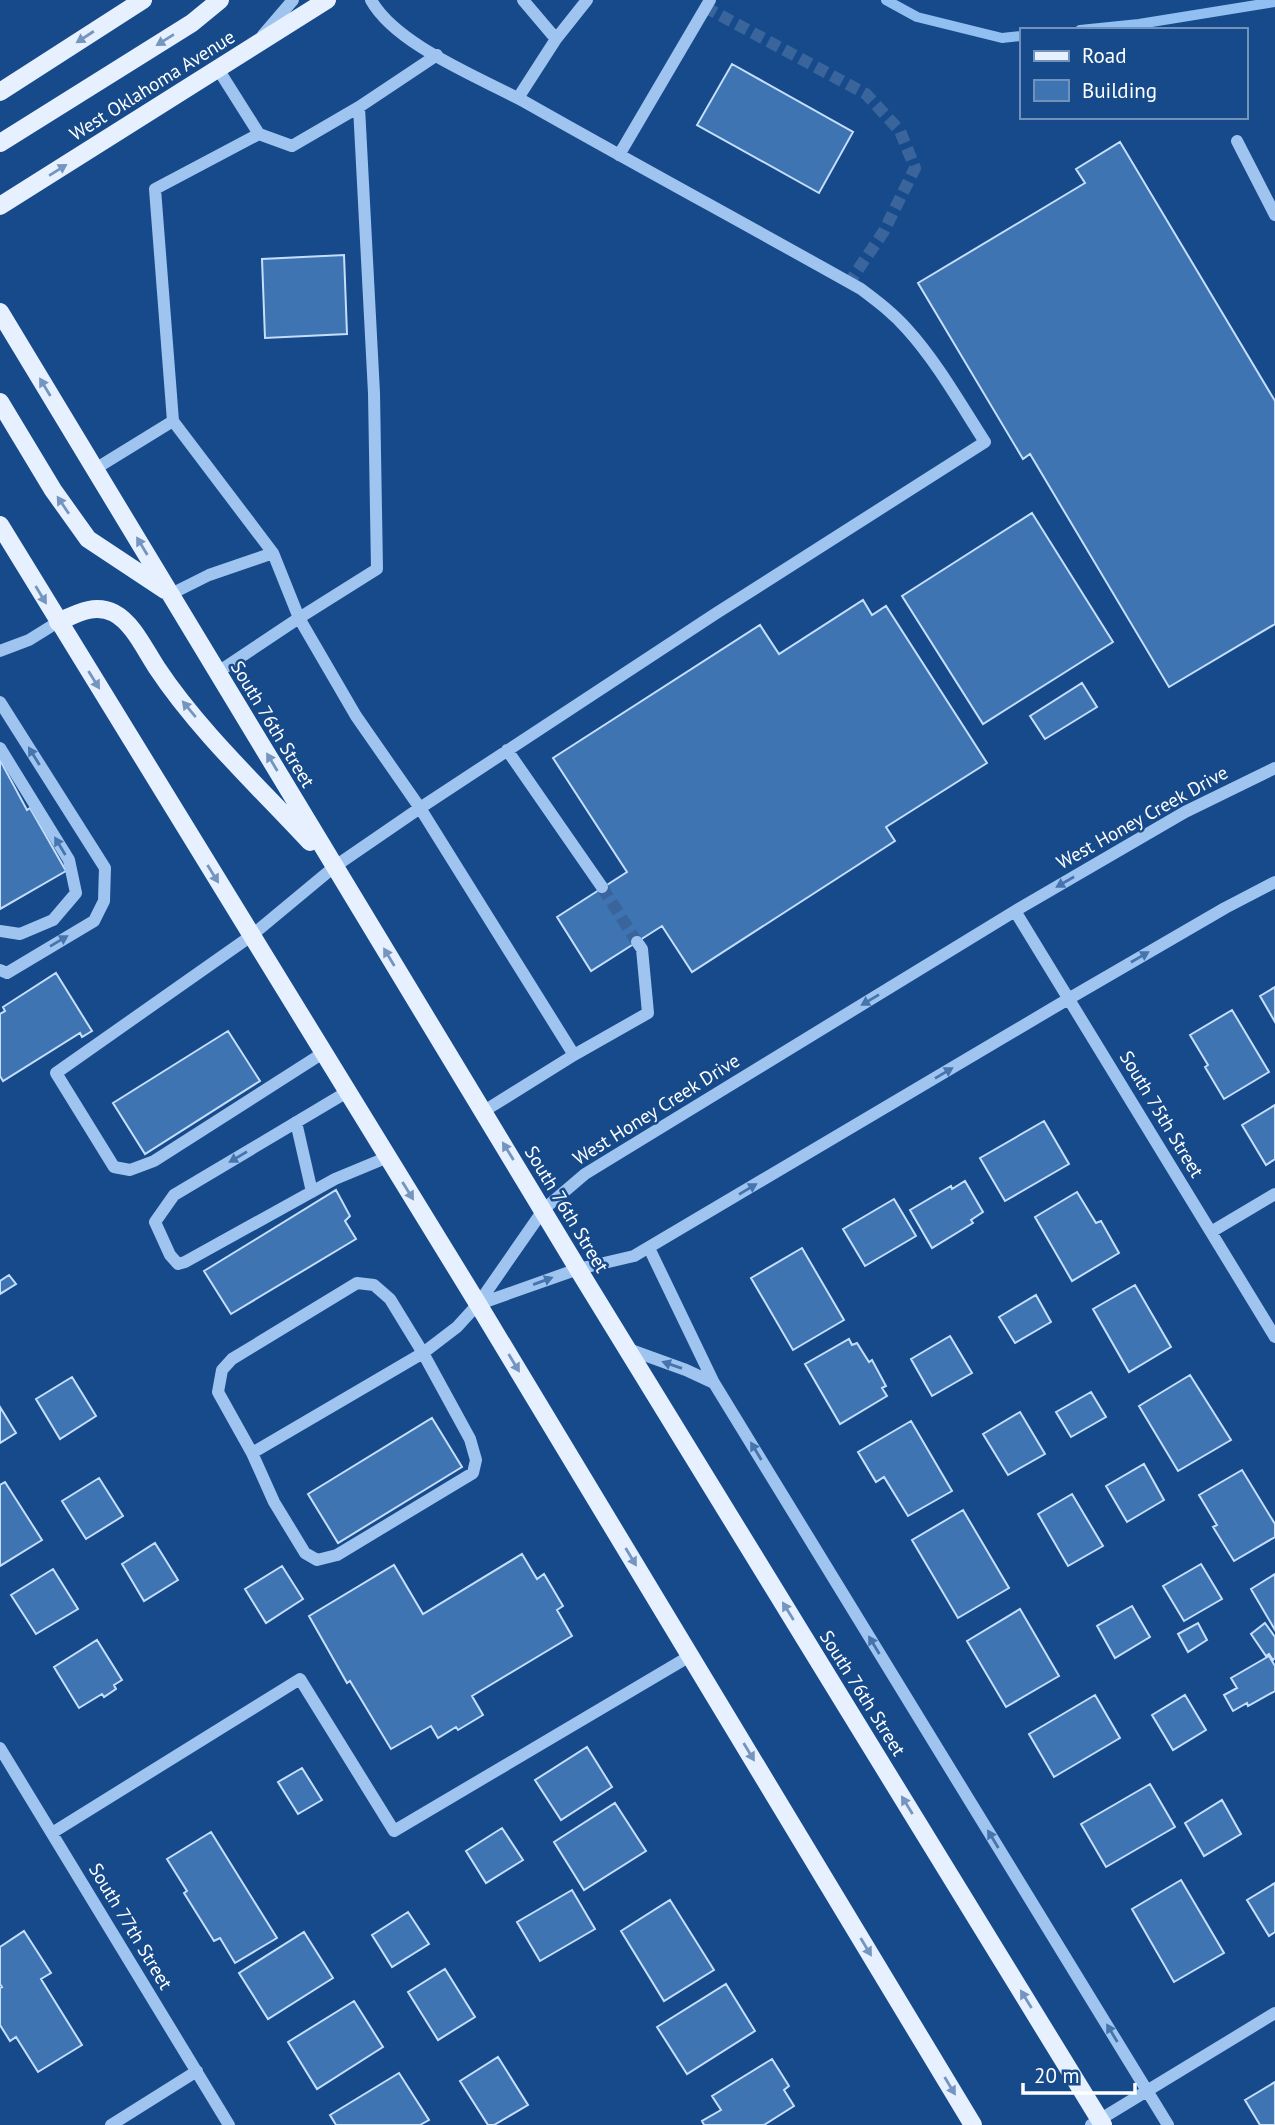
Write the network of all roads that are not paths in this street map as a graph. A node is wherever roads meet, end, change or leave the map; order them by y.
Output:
1 (143, 0) edge
2 (220, 0) edge
3 (293, 0) edge
4 (327, 0) edge
5 (370, 0) edge
6 (523, 0) edge
7 (587, 0) edge
8 (710, 0) edge
9 (556, 38) junction
10 (251, 48) junction
11 (437, 55) junction
12 (218, 69) junction
13 (0, 92) edge
14 (517, 98) junction
15 (359, 107) junction
16 (259, 134) junction
17 (1237, 141) dead end
18 (0, 144) edge
19 (619, 155) junction
20 (0, 206) edge
21 (1275, 215) edge
22 (0, 312) edge
23 (0, 402) edge
24 (173, 421) junction
25 (95, 469) junction
26 (0, 526) edge
27 (273, 553) junction
28 (171, 594) junction
29 (299, 618) junction
30 (58, 622) junction
31 (0, 651) edge
32 (218, 672) junction
33 (0, 702) edge
34 (0, 748) edge
35 (507, 750) junction
36 (1275, 768) edge
37 (420, 808) junction
38 (334, 867) junction
39 (1275, 882) edge
40 (602, 887) tunnel mouth
41 (1015, 911) junction
42 (0, 931) edge
43 (251, 936) junction
44 (637, 942) tunnel mouth
45 (0, 970) edge
46 (1070, 998) junction
47 (323, 1053) junction
48 (574, 1055) junction
49 (347, 1091) junction
50 (484, 1111) junction
51 (296, 1122) junction
52 (387, 1157) junction
53 (312, 1192) junction
54 (1275, 1194) edge
55 (544, 1209) junction
56 (1211, 1232) junction
57 (649, 1248) junction
58 (578, 1269) junction
59 (478, 1304) junction
60 (1275, 1337) edge
61 (628, 1349) junction
62 (423, 1353) junction
63 (714, 1383) junction
64 (252, 1453) junction
65 (690, 1656) junction
66 (0, 1748) edge
67 (52, 1833) junction
68 (1275, 2013) edge
69 (197, 2071) junction
70 (1148, 2091) junction
71 (1098, 2123) edge
72 (111, 2125) edge
73 (229, 2125) edge
74 (973, 2125) edge
75 (1168, 2125) edge

1 -> 13 main road
2 -> 18 main road
3 - 10 street
4 - 10 main road, West Oklahoma Avenue
5 - 11 street
6 - 9 street
7 - 9 street
8 - 19 street
9 - 14 street
10 - 12 main road, West Oklahoma Avenue
11 - 14 street
11 - 15 street
12 - 16 street
20 -> 12 main road, West Oklahoma Avenue
14 - 19 street
15 - 16 street
15 - 29 street
16 - 24 street
17 - 21 street
19 - 35 street
25 -> 22 main road, South 76th Street
28 -> 23 main road
24 - 25 street
24 - 27 street
28 -> 25 main road, South 76th Street
26 -> 30 main road
27 - 28 street
27 - 29 street
28 - 32 main road, South 76th Street
29 - 32 street
29 - 37 street
30 - 31 street
38 -> 30 main road
30 -> 43 main road
38 -> 32 main road, South 76th Street
45 -> 33 street
42 -> 34 street
35 - 37 street
35 - 40 street
36 -> 41 street, West Honey Creek Drive
37 - 38 street
37 - 48 street
38 - 43 street
50 -> 38 main road, South 76th Street
46 -> 39 street
41 - 46 street, South 75th Street
41 -> 55 street, West Honey Creek Drive
43 - 47 main road
43 - 47 street
44 - 48 street
46 - 56 street, South 75th Street
57 -> 46 street
47 - 49 main road
48 - 50 street
49 - 51 street
49 - 52 main road
55 -> 50 main road, South 76th Street
51 - 53 street
51 -> 53 street
52 - 53 street
52 -> 59 main road
54 - 56 street
55 - 58 main road, South 76th Street
55 - 59 street, West Honey Creek Drive
56 - 60 street, South 75th Street
57 - 58 street
57 - 63 street, South 76th Street
59 -> 58 street
58 - 61 main road, South 76th Street
59 - 62 street, West Honey Creek Drive
59 -> 65 main road
63 -> 61 street
71 -> 61 main road, South 76th Street
62 - 64 street, West Honey Creek Drive
62 - 64 street
62 - 64 street
70 -> 63 street, South 76th Street
65 - 67 street
65 -> 74 main road
66 - 67 street, South 77th Street
67 - 69 street, South 77th Street
68 - 70 street
69 - 72 street
69 - 73 street, South 77th Street
70 - 71 street
70 - 75 street, South 76th Street

